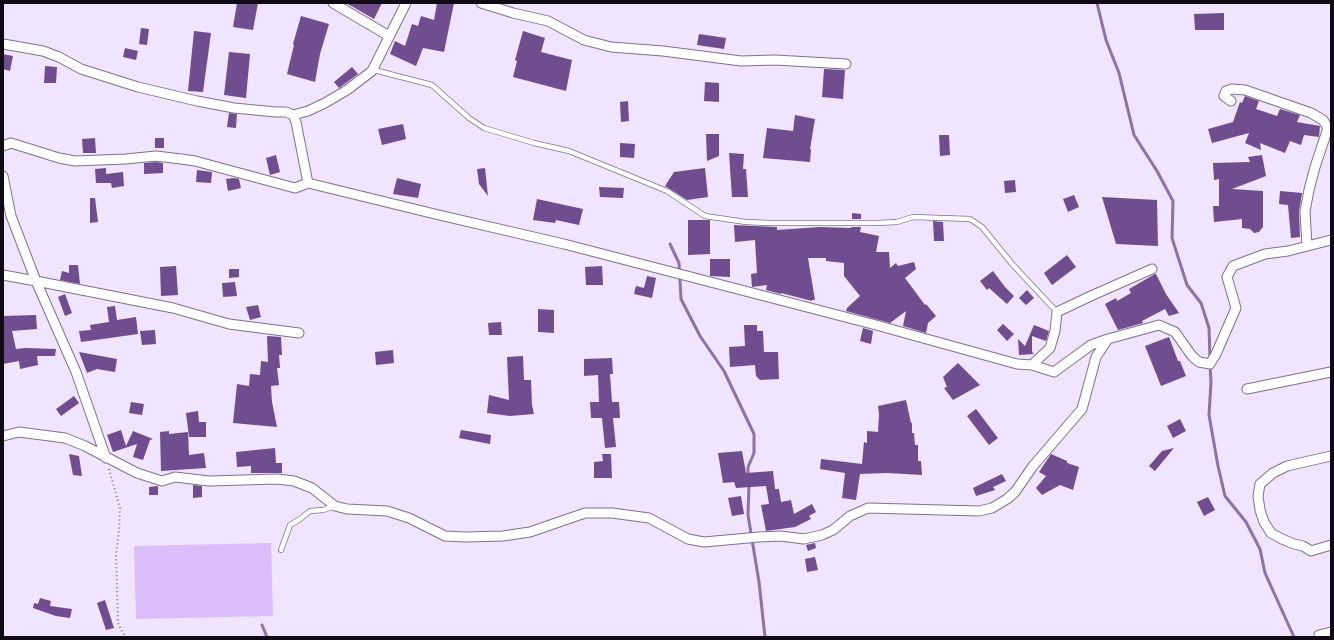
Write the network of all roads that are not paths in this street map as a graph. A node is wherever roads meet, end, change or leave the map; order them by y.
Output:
1 (333, 3) edge
2 (406, 3) edge
3 (481, 3) edge
4 (389, 36) junction
5 (3, 44) edge
6 (846, 64) dead end
7 (372, 71) junction
8 (1231, 101) dead end
9 (292, 115) junction
10 (3, 146) edge
11 (3, 176) edge
12 (308, 183) junction
13 (1331, 240) edge
14 (1307, 246) junction
15 (1152, 269) dead end
16 (3, 276) edge
17 (36, 281) junction
18 (1057, 312) junction
19 (299, 333) dead end
20 (1108, 339) junction
21 (1032, 365) junction
22 (1331, 372) edge
23 (1247, 389) dead end
24 (3, 436) edge
25 (1331, 456) edge
26 (106, 458) junction
27 (335, 506) junction
28 (1331, 546) edge
29 (281, 550) dead end
30 (1331, 632) edge
31 (1319, 635) dead end

1 - 4 street
2 - 4 street
3 - 6 street
4 - 7 street
5 - 9 street
7 - 9 street
7 - 18 lane
8 - 14 street
9 - 12 street
10 - 12 street
11 - 17 street
12 - 21 street
13 - 14 street
14 - 20 street
15 - 18 street
16 - 17 street
17 - 19 street
17 - 26 street
18 - 21 street
20 - 21 street
20 - 27 street
22 - 23 street
24 - 26 street
25 - 28 street
26 - 27 street
27 - 29 lane
30 - 31 street

